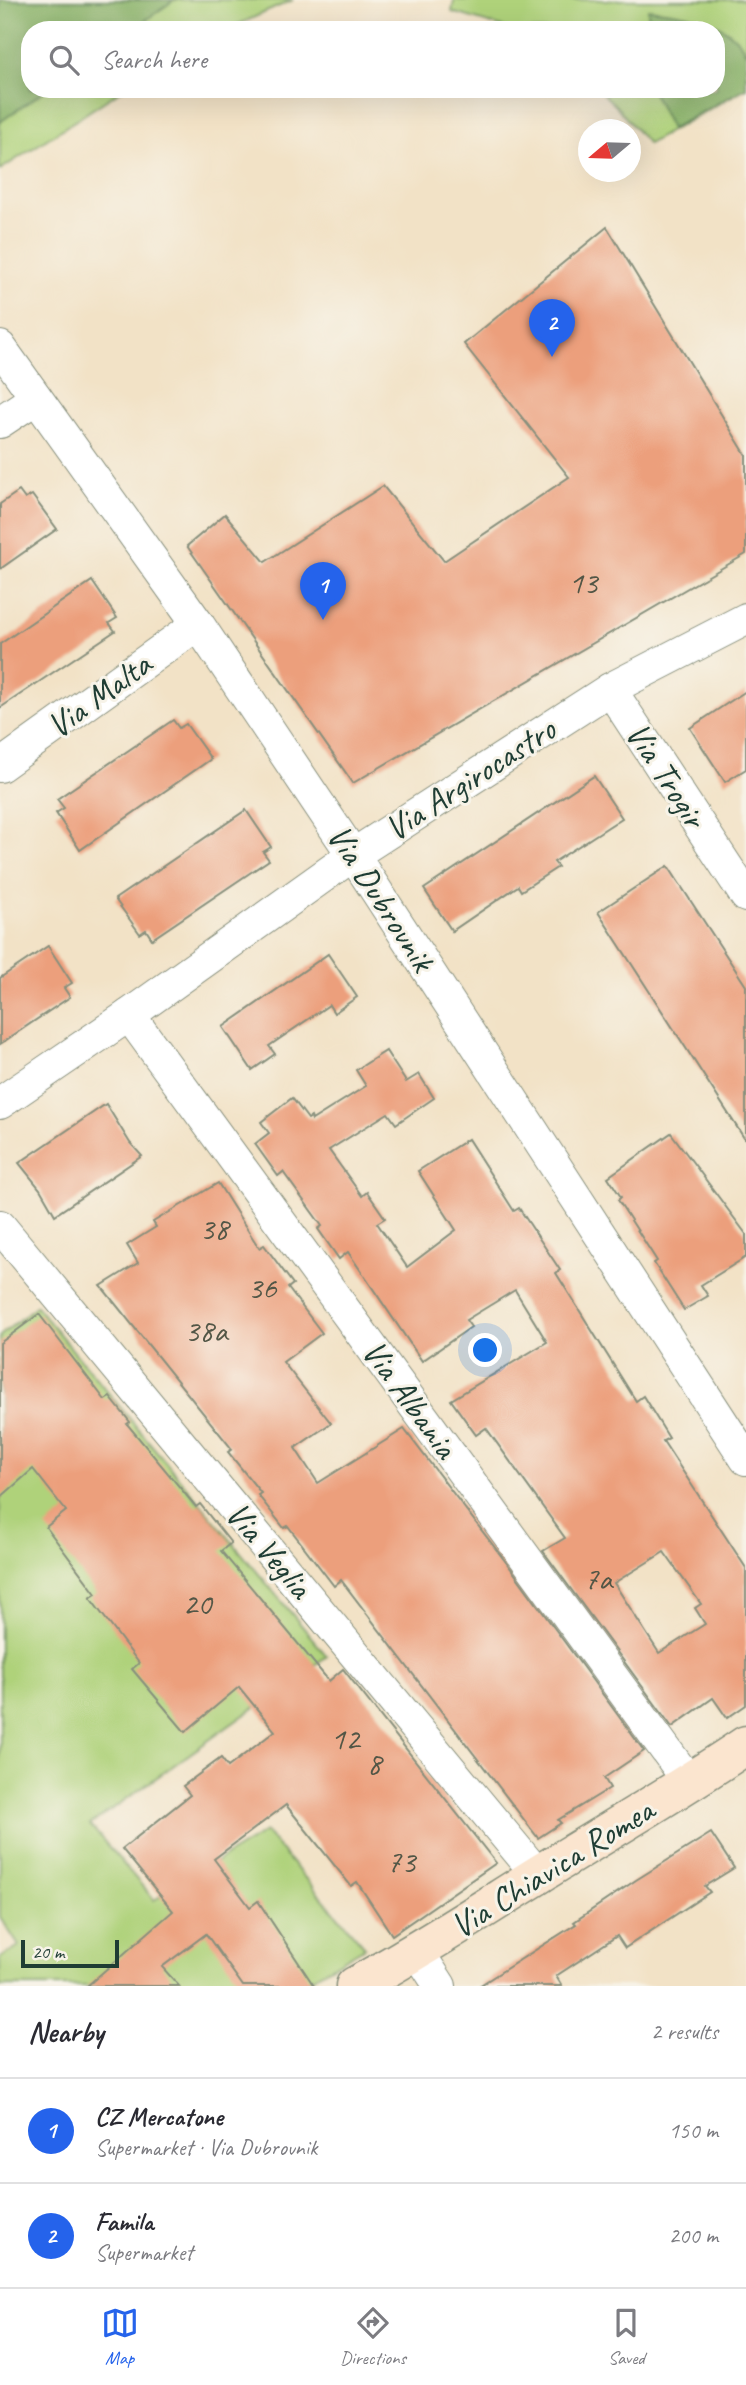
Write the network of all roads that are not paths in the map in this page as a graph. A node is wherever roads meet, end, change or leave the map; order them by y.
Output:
1 (0, 347) edge
2 (36, 398) junction
3 (0, 422) edge
4 (746, 619) edge
5 (198, 624) junction
6 (610, 690) junction
7 (0, 766) edge
8 (354, 855) junction
9 (746, 896) edge
10 (129, 1015) junction
11 (0, 1103) edge
12 (0, 1226) edge
13 (746, 1459) edge
14 (746, 1745) edge
15 (690, 1783) junction
16 (538, 1875) junction
17 (418, 1952) junction
18 (355, 1986) edge
19 (440, 1986) edge

1 - 2 street, Via Dubrovnik
2 - 3 street
2 - 5 street, Via Dubrovnik
4 - 6 street, Via Argirocastro
5 - 7 street, Via Malta
5 - 8 street, Via Dubrovnik
6 - 8 street, Via Argirocastro
6 - 9 street, Via Trogir
8 - 10 street, Via Argirocastro
8 - 13 street, Via Dubrovnik
10 - 11 street, Via Argirocastro
10 - 15 street, Via Albania
12 - 16 street, Via Veglia
14 - 15 street, Via Chiavica Romea
15 - 16 street, Via Chiavica Romea
16 - 17 street, Via Chiavica Romea
17 - 18 street, Via Chiavica Romea
17 - 19 street

